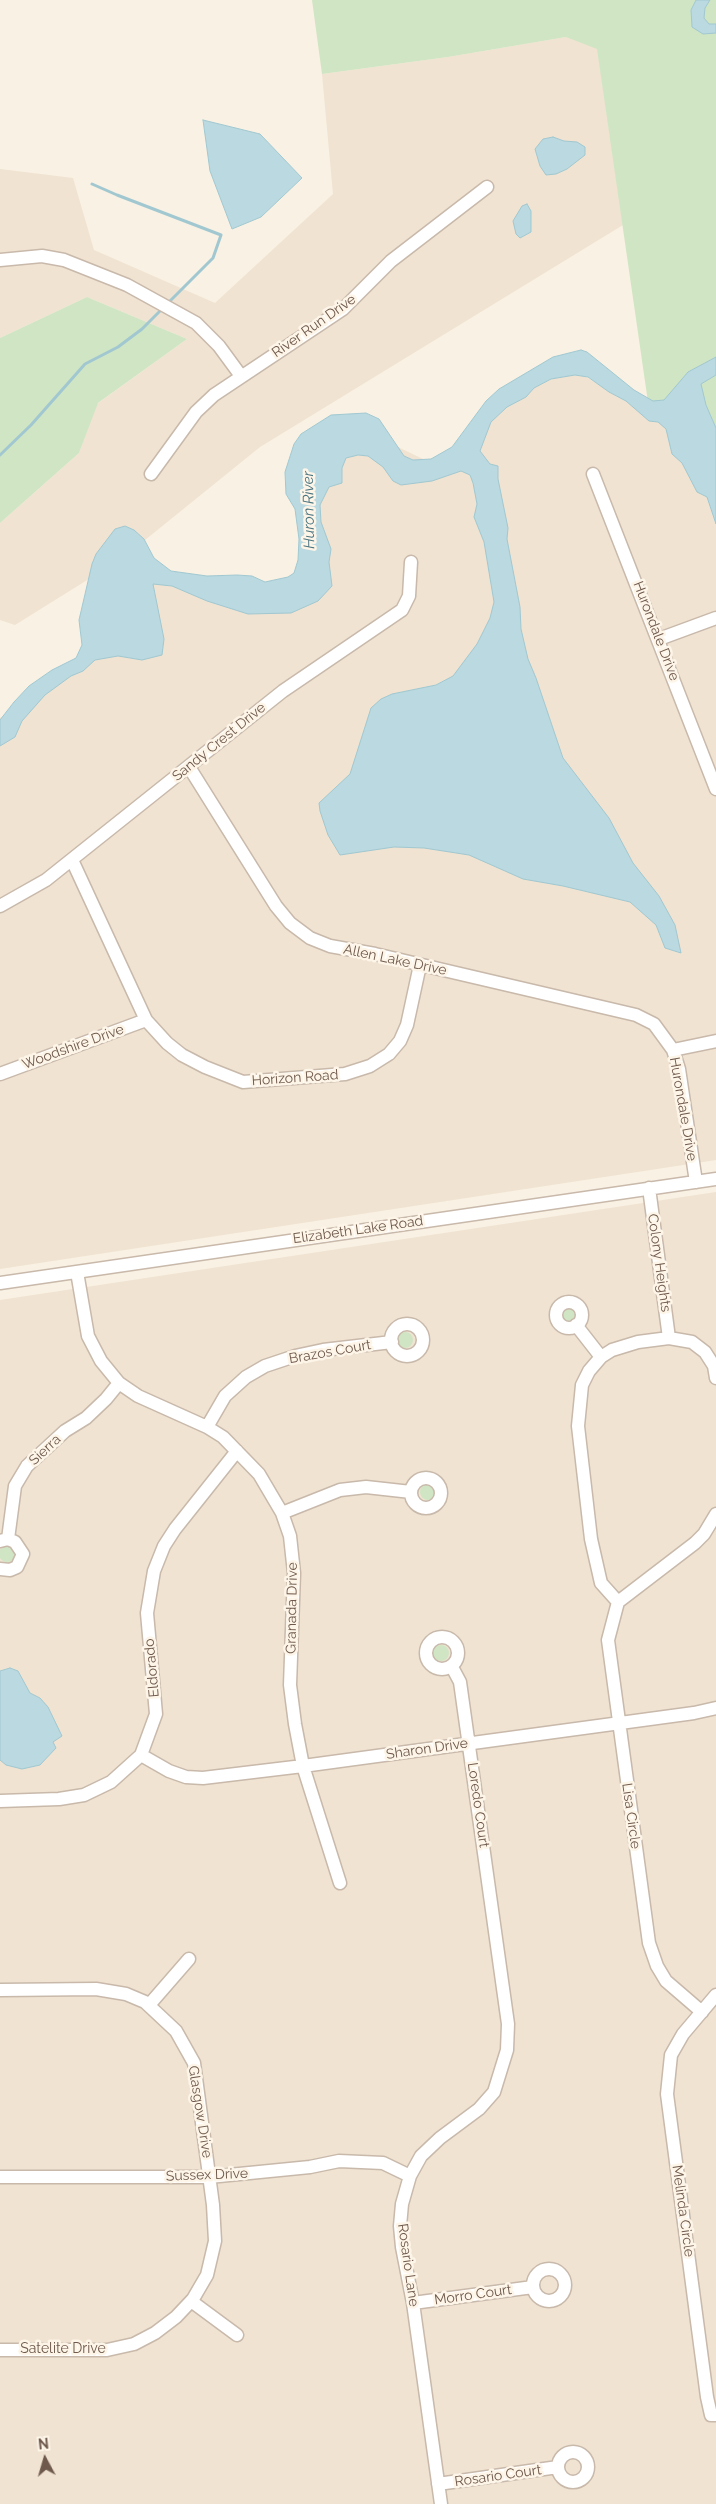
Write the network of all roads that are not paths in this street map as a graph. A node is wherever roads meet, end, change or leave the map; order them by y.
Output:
1 (487, 186) dead end
2 (0, 260) edge
3 (240, 376) junction
4 (151, 474) dead end
5 (593, 474) dead end
6 (412, 562) dead end
7 (716, 618) edge
8 (659, 639) junction
9 (189, 767) junction
10 (716, 789) edge
11 (72, 860) junction
12 (0, 906) edge
13 (420, 965) junction
14 (146, 1020) junction
15 (716, 1041) edge
16 (672, 1050) junction
17 (0, 1074) edge
18 (716, 1179) edge
19 (696, 1182) junction
20 (648, 1188) junction
21 (77, 1272) junction
22 (0, 1283) edge
23 (576, 1325) dead end
24 (669, 1338) junction
25 (392, 1342) dead end
26 (601, 1357) junction
27 (716, 1378) edge
28 (119, 1383) junction
29 (207, 1427) junction
30 (237, 1451) junction
31 (411, 1492) dead end
32 (282, 1513) junction
33 (716, 1514) edge
34 (704, 1534) junction
35 (4, 1540) edge
36 (716, 1540) edge
37 (0, 1569) edge
38 (618, 1602) junction
39 (452, 1667) dead end
40 (716, 1708) edge
41 (618, 1723) junction
42 (469, 1744) junction
43 (141, 1755) junction
44 (303, 1766) junction
45 (0, 1801) edge
46 (486, 1856) joint
47 (340, 1883) dead end
48 (189, 1959) dead end
49 (0, 1990) edge
50 (716, 1995) edge
51 (149, 2006) junction
52 (702, 2012) junction
53 (410, 2176) junction
54 (0, 2177) edge
55 (209, 2177) junction
56 (533, 2287) dead end
57 (191, 2301) junction
58 (413, 2303) junction
59 (237, 2335) dead end
60 (0, 2350) edge
61 (716, 2415) edge
62 (558, 2468) dead end
63 (438, 2484) junction
64 (441, 2504) edge

1 - 3 street, River Run Drive
2 - 3 street
3 - 4 street, River Run Drive
5 - 8 street, Hurondale Drive
6 - 9 street, Sandy Crest Drive
7 - 8 street
8 - 10 street, Hurondale Drive
9 - 11 street, Sandy Crest Drive
9 - 13 street, Allen Lake Drive
11 - 12 street, Sandy Crest Drive
11 - 14 street, Horizon Road
13 - 14 street, Horizon Road
13 - 16 street, Allen Lake Drive
14 - 17 street, Woodshire Drive
15 - 16 street, Hurondale Drive
16 - 19 street, Hurondale Drive
18 - 19 street, Elizabeth Lake Road
19 - 20 street, Elizabeth Lake Road
20 - 21 street, Elizabeth Lake Road
20 - 24 street, Colony Heights
21 - 22 street, Elizabeth Lake Road
21 - 28 street, Granada Drive
23 - 26 street
24 - 26 street
24 - 27 street
25 - 29 street, Brazos Court
26 - 38 street
28 - 29 street, Granada Drive
28 - 35 street, Sierra
29 - 30 street, Granada Drive
30 - 32 street, Granada Drive
30 - 43 street, Eldorado
31 - 32 street
32 - 44 street, Granada Drive
33 - 34 street
34 - 36 street
34 - 38 street
35 - 37 street, Sierra
38 - 41 street, Lisa Circle
39 - 42 street, Loredo Court
40 - 41 street, Sharon Drive
41 - 42 street, Sharon Drive
41 - 52 street, Lisa Circle
42 - 44 street, Sharon Drive
42 - 46 street, Loredo Court
43 - 44 street, Sharon Drive
43 - 45 street, Eldorado
44 - 47 street, Granada Drive
46 - 53 street, Rosario Lane
48 - 51 street
49 - 51 street, Glasgow Drive
50 - 52 street
51 - 55 street, Glasgow Drive
52 - 61 street, Melinda Circle
53 - 55 street, Sussex Drive
53 - 58 street, Rosario Lane
54 - 55 street, Sussex Drive
55 - 57 street, Satelite Drive
56 - 58 street, Morro Court
57 - 59 street
57 - 60 street, Satelite Drive
58 - 63 street, Rosario Lane
62 - 63 street, Rosario Court
63 - 64 street, Rosario Lane

